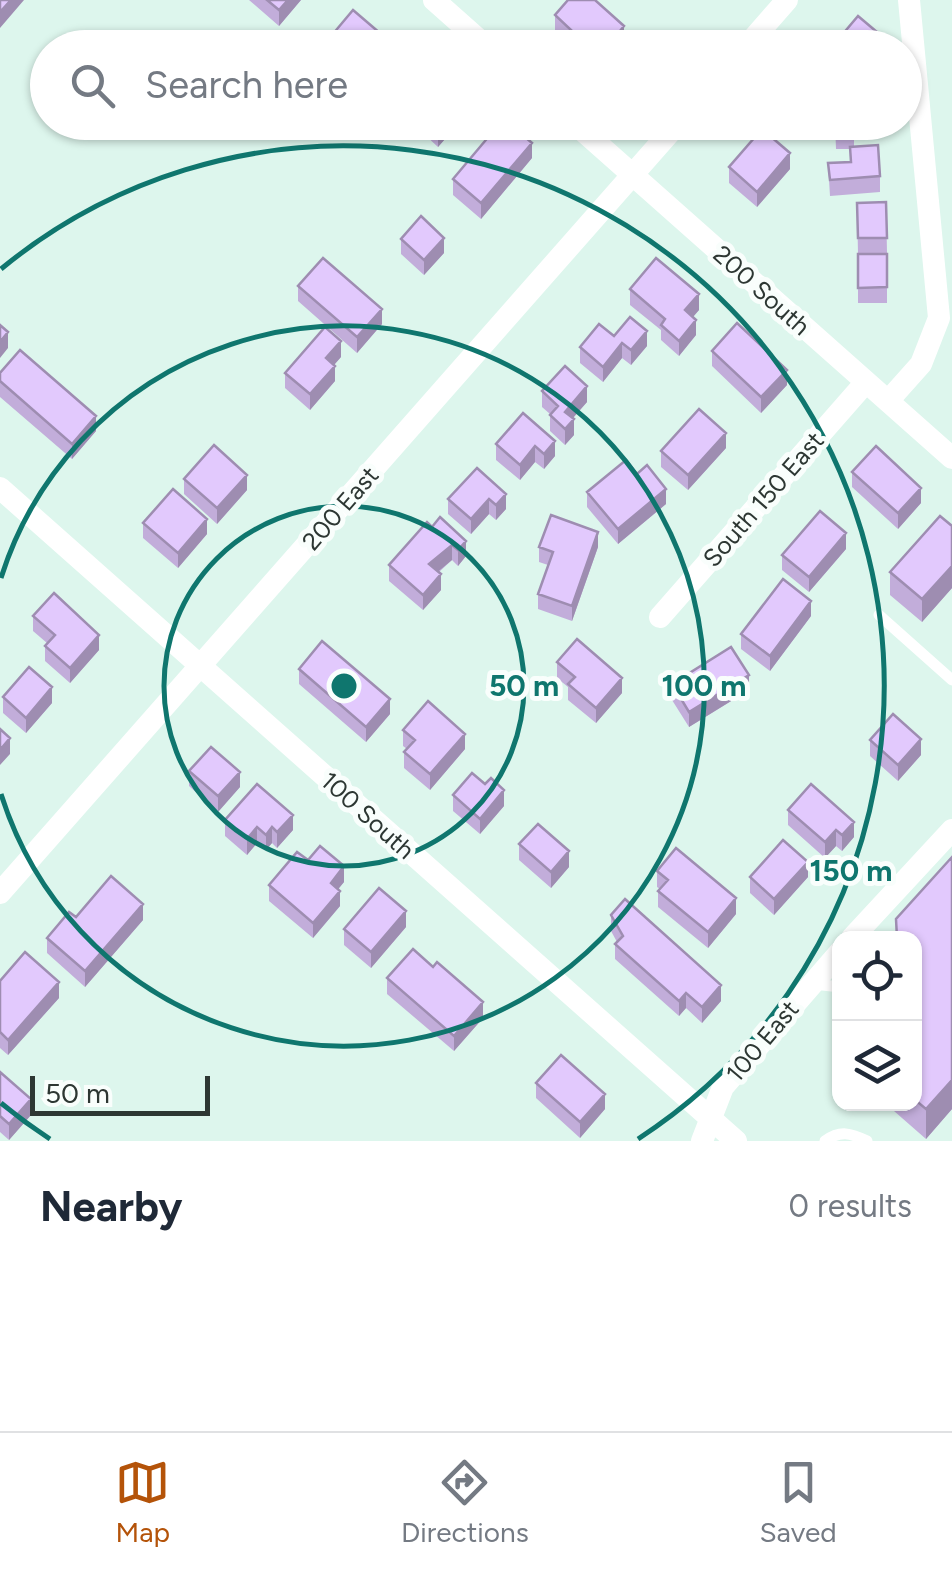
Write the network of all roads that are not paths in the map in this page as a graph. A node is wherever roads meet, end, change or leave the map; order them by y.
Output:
1 (434, 0) edge
2 (787, 0) edge
3 (909, 0) edge
4 (468, 30) edge
5 (761, 30) edge
6 (912, 30) edge
7 (922, 138) edge
8 (593, 140) edge
9 (663, 140) edge
10 (633, 175) junction
11 (866, 382) junction
12 (888, 401) junction
13 (952, 458) edge
14 (0, 488) edge
15 (879, 615) dead end
16 (660, 617) dead end
17 (200, 666) junction
18 (952, 680) edge
19 (952, 830) edge
20 (0, 893) edge
21 (858, 931) edge
22 (832, 960) edge
23 (810, 983) junction
24 (832, 987) edge
25 (706, 1130) edge
26 (736, 1141) edge
27 (826, 1141) edge
28 (867, 1141) edge

1 - 4 street
2 - 5 street
3 - 6 street
7 - 12 street
8 - 10 street, 200 South
9 - 10 street, 200 East
10 - 11 street, 200 South
10 - 17 street, 200 East
11 - 12 street, 200 South
11 - 16 street, South 150 East
12 - 13 street, 200 South
14 - 17 street, 100 South
15 - 18 lane
17 - 20 street, 200 East
17 - 25 street, 100 South
19 - 21 street
22 - 23 street, 100 East
23 - 24 lane
23 - 25 street, 100 East
25 - 26 street, 100 South
27 - 28 lane

